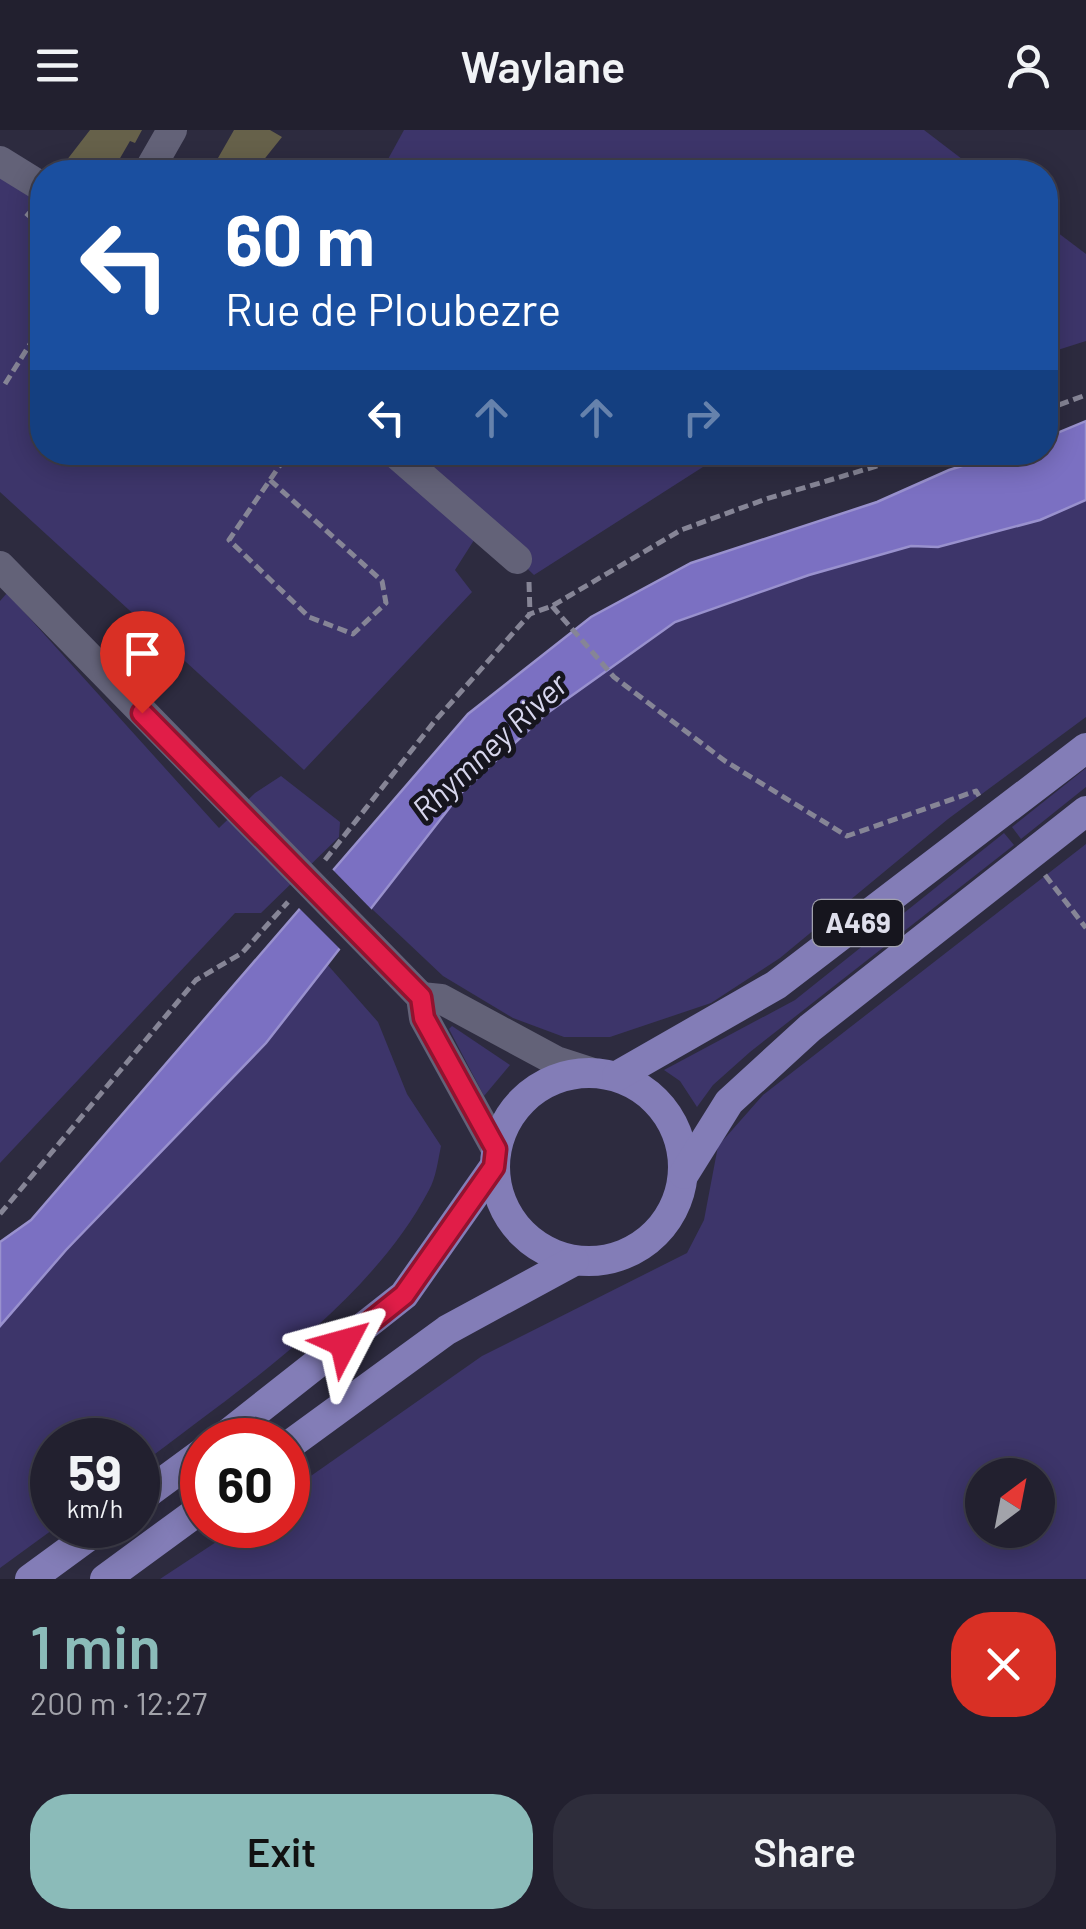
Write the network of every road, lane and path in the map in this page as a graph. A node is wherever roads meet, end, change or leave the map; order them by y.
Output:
1 (172, 130) edge
2 (0, 160) edge
3 (155, 160) edge
4 (30, 179) edge
5 (30, 344) edge
6 (5, 384) dead end
7 (1086, 395) edge
8 (1058, 405) edge
9 (280, 465) edge
10 (409, 465) edge
11 (879, 465) edge
12 (270, 480) junction
13 (517, 559) dead end
14 (0, 566) edge
15 (552, 606) junction
16 (1086, 748) edge
17 (984, 802) dead end
18 (1086, 812) edge
19 (318, 868) dead end
20 (1042, 871) dead end
21 (294, 895) dead end
22 (1086, 928) edge
23 (421, 997) junction
24 (603, 1074) junction
25 (495, 1158) junction
26 (684, 1174) junction
27 (0, 1214) edge
28 (574, 1261) junction
29 (248, 1418) edge
30 (310, 1430) edge
31 (180, 1524) edge
32 (72, 1548) edge
33 (30, 1579) edge
34 (105, 1579) edge

1 - 3 street
2 - 4 street
5 - 6 path
7 - 8 path
9 - 12 path
10 - 13 street
11 - 15 path
12 - 12 path
14 - 23 street
15 - 17 path
15 - 19 path
16 - 24 main road, A469
18 - 26 main road, A469
20 - 22 path
21 - 27 path
23 - 24 street
23 - 25 street
24 - 25 main road
24 - 26 main road
25 - 28 main road
25 - 29 main road
26 - 28 main road
28 - 30 main road
31 - 34 main road
32 - 33 main road

